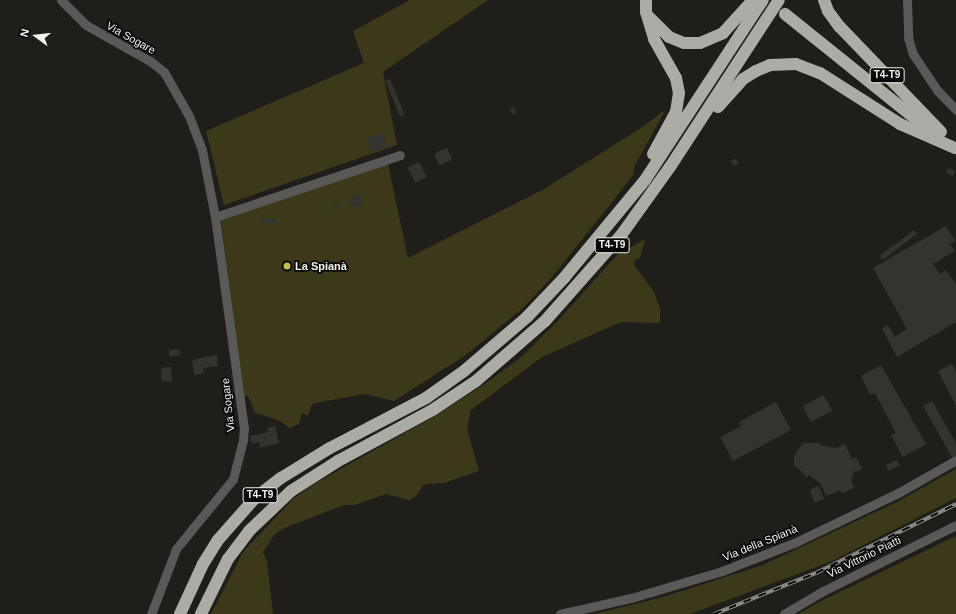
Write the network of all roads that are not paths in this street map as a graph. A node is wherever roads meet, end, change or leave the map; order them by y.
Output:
1 (61, 0) edge
2 (646, 0) edge
3 (753, 0) edge
4 (763, 0) edge
5 (779, 0) edge
6 (824, 0) edge
7 (907, 0) edge
8 (646, 12) junction
9 (785, 14) dead end
10 (956, 110) edge
11 (955, 148) edge
12 (400, 155) dead end
13 (670, 168) junction
14 (215, 217) junction
15 (564, 278) junction
16 (956, 460) edge
17 (956, 525) edge
18 (151, 614) edge
19 (180, 614) edge
20 (200, 614) edge
21 (560, 614) edge
22 (784, 614) edge

1 - 14 street, Via Sogare
2 - 8 highway, T4-T9
3 - 8 highway
4 - 15 highway, T4-T9
5 - 13 highway, T4-T9
6 - 11 highway, T4-T9
7 - 10 street
8 - 15 highway, T4-T9
9 - 11 highway, T4-T9
11 - 13 highway, T4-T9
12 - 14 street
13 - 20 highway, T4-T9
14 - 18 street, Via Sogare
15 - 19 highway, T4-T9
16 - 21 street, Via della Spianà
17 - 22 street, Via Vittorio Piatti

